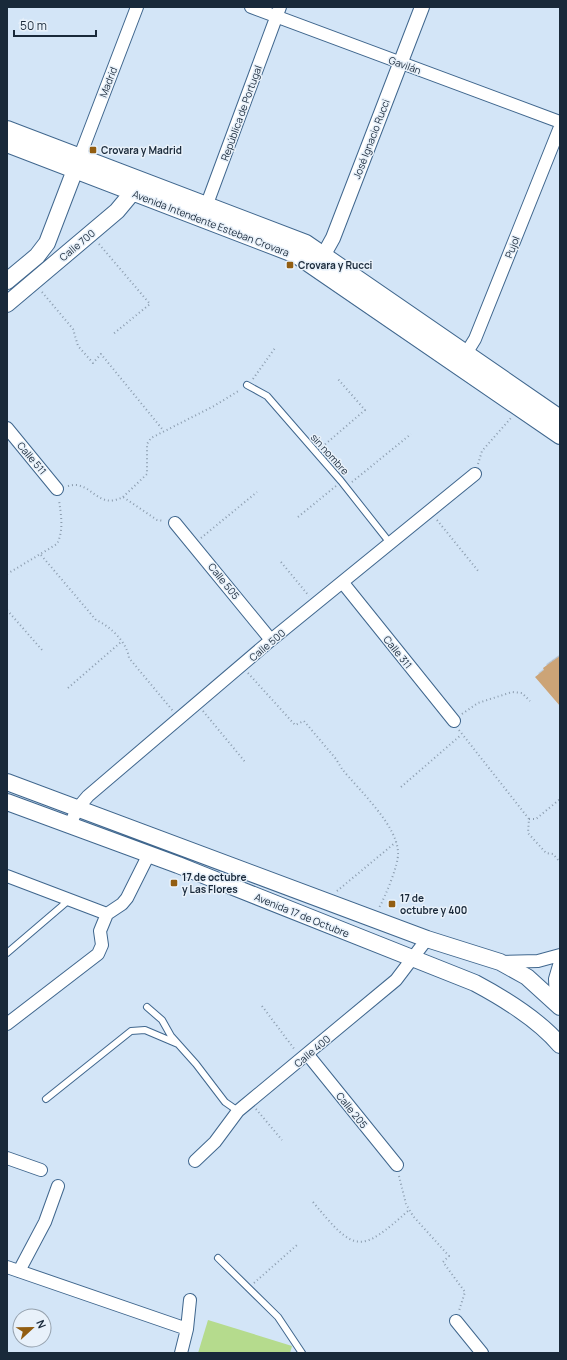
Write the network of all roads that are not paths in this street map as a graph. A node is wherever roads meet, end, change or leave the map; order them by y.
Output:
1 (137, 7) edge
2 (251, 7) edge
3 (422, 7) edge
4 (278, 12) edge
5 (401, 63) junction
6 (560, 122) edge
7 (560, 127) edge
8 (7, 128) edge
9 (7, 144) edge
10 (77, 164) junction
11 (137, 178) junction
12 (132, 193) junction
13 (204, 211) junction
14 (320, 262) junction
15 (7, 281) edge
16 (7, 304) edge
17 (463, 360) junction
18 (247, 385) road end
19 (560, 418) edge
20 (7, 428) edge
21 (560, 436) edge
22 (475, 474) road end
23 (57, 489) road end
24 (176, 523) road end
25 (390, 544) junction
26 (343, 583) junction
27 (272, 640) junction
28 (454, 721) road end
29 (7, 782) edge
30 (7, 802) edge
31 (77, 809) junction
32 (70, 825) junction
33 (148, 856) junction
34 (7, 876) edge
35 (69, 900) junction
36 (107, 914) junction
37 (427, 939) junction
38 (7, 953) edge
39 (560, 955) edge
40 (413, 959) junction
41 (500, 962) junction
42 (560, 962) edge
43 (558, 1004) edge
44 (147, 1007) dead end
45 (7, 1024) edge
46 (558, 1040) edge
47 (178, 1044) junction
48 (305, 1057) junction
49 (46, 1099) dead end
50 (238, 1112) junction
51 (7, 1158) edge
52 (195, 1161) dead end
53 (397, 1165) road end
54 (41, 1170) dead end
55 (58, 1186) dead end
56 (218, 1258) dead end
57 (7, 1267) edge
58 (19, 1271) junction
59 (190, 1300) dead end
60 (456, 1321) road end
61 (187, 1329) junction
62 (181, 1353) edge
63 (302, 1353) edge
64 (482, 1353) edge

1 - 10 street, Madrid
2 - 4 street, Gavilán
3 - 5 street, José Ignacio Rucci
4 - 5 street, Gavilán
4 - 13 street, República de Portugal
5 - 6 street, Gavilán
5 - 14 street, José Ignacio Rucci
7 - 17 street, Pujol
8 - 10 main road, Avenida Intendente Esteban Crovara
9 - 10 main road, Avenida Intendente Esteban Crovara
10 - 11 main road, Avenida Intendente Esteban Crovara
10 - 12 main road, Avenida Intendente Esteban Crovara
10 - 15 main road, Calle 700
11 - 12 main road, Calle 700
11 - 13 main road, Avenida Intendente Esteban Crovara
12 - 13 main road, Avenida Intendente Esteban Crovara
12 - 16 main road, Calle 700
13 - 14 main road, Avenida Intendente Esteban Crovara
14 - 17 main road, Avenida Intendente Esteban Crovara
17 - 19 main road, Avenida Intendente Esteban Crovara
17 - 21 main road, Avenida Intendente Esteban Crovara
18 - 25 lane, sin nombre
20 - 23 street, Calle 511
22 - 25 street, Calle 500
24 - 27 street, Calle 505
25 - 26 street, Calle 500
26 - 27 street, Calle 500
26 - 28 street, Calle 311
27 - 31 street, Calle 500
29 - 31 main road, Avenida 17 de Octubre
30 - 32 main road, Avenida 17 de Octubre
31 - 32 street, Calle 500
31 - 37 main road, Avenida 17 de Octubre
32 - 33 main road, Avenida 17 de Octubre
33 - 36 street
33 - 40 main road, Avenida 17 de Octubre
34 - 35 street
35 - 36 street
35 - 38 lane
36 - 45 street
37 - 40 street, Calle 400
37 - 41 main road, Avenida 17 de Octubre
39 - 41 street
40 - 46 main road, Avenida 17 de Octubre
40 - 48 street, Calle 400
41 - 43 main road, Avenida 17 de Octubre
42 - 43 street
44 - 47 lane
47 - 49 lane
47 - 50 lane
48 - 50 street, Calle 400
48 - 53 street, Calle 205
50 - 52 street, Calle 400
51 - 54 street
55 - 58 street
56 - 63 lane
57 - 58 street
58 - 61 street
59 - 61 street
60 - 64 street
61 - 62 street

